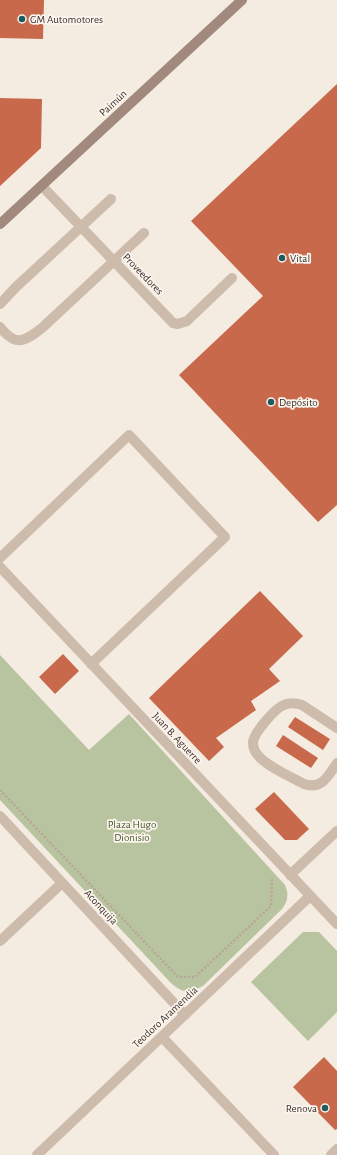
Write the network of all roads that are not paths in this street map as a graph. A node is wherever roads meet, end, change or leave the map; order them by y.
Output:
1 (242, 0) edge
2 (42, 186) junction
3 (111, 199) dead end
4 (0, 224) edge
5 (81, 227) junction
6 (144, 234) dead end
7 (114, 261) junction
8 (232, 278) dead end
9 (0, 304) edge
10 (0, 327) edge
11 (0, 558) edge
12 (0, 568) edge
13 (91, 664) junction
14 (337, 728) edge
15 (336, 767) edge
16 (0, 816) edge
17 (337, 831) edge
18 (290, 875) junction
19 (62, 883) junction
20 (310, 896) junction
21 (337, 924) edge
22 (0, 941) edge
23 (185, 1015) junction
24 (162, 1037) junction
25 (337, 1149) edge
26 (37, 1155) edge
27 (274, 1155) edge
28 (331, 1155) edge

1 - 2 street, Paimún
2 - 4 street, Paimún
2 - 5 street, Proveedores
3 - 5 street
5 - 7 street, Proveedores
5 - 9 street
6 - 7 street
7 - 8 street, Proveedores
7 - 10 street
11 - 13 street
12 - 13 street, Juan B. Aguerre
13 - 18 street, Juan B. Aguerre
14 - 15 street
16 - 19 street, Aconquija
17 - 18 street
18 - 20 street, Juan B. Aguerre
19 - 22 street
19 - 23 street, Aconquija
20 - 21 street, Juan B. Aguerre
20 - 23 street, Teodoro Aramendia
23 - 24 street, Teodoro Aramendia
24 - 26 street, Teodoro Aramendia
24 - 27 street
25 - 28 street

